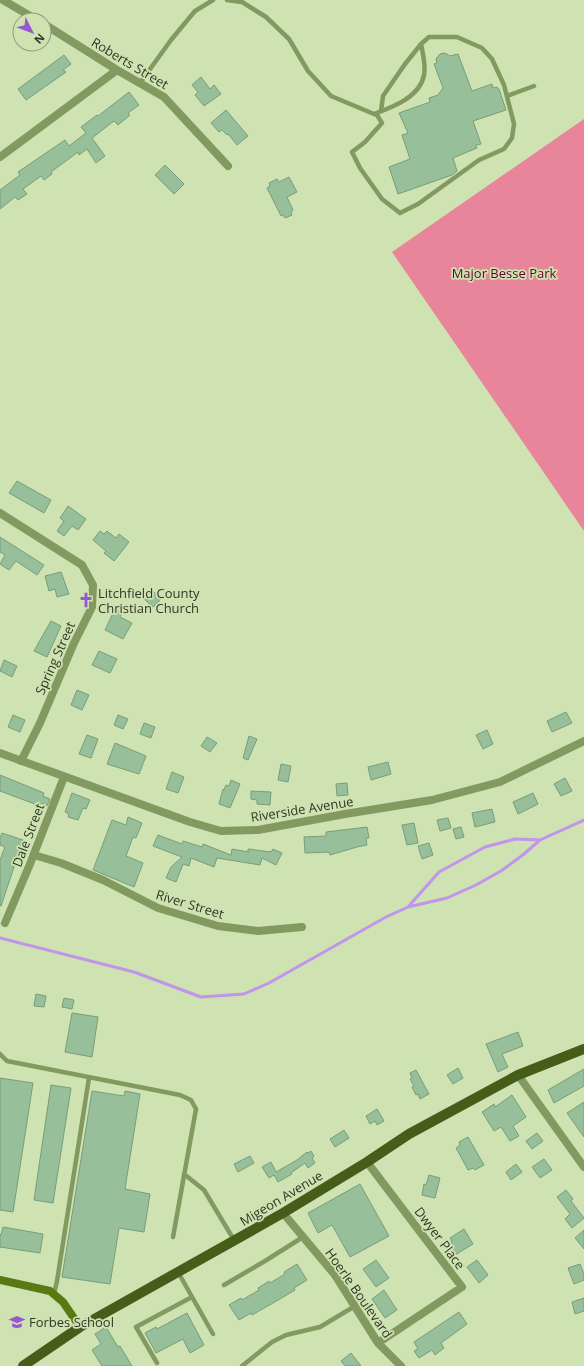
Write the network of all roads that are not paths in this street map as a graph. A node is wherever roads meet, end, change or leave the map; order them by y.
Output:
1 (3, 0) edge
2 (213, 0) edge
3 (227, 0) edge
4 (23, 12) edge
5 (52, 29) edge
6 (421, 44) junction
7 (117, 70) junction
8 (140, 83) junction
9 (534, 86) dead end
10 (507, 96) junction
11 (382, 111) junction
12 (374, 114) junction
13 (0, 157) edge
14 (228, 166) dead end
15 (0, 513) edge
16 (584, 741) edge
17 (0, 753) edge
18 (21, 761) junction
19 (64, 777) junction
20 (34, 855) junction
21 (5, 924) dead end
22 (302, 927) dead end
23 (584, 1049) edge
24 (0, 1054) edge
25 (518, 1075) junction
26 (89, 1078) junction
27 (367, 1162) junction
28 (584, 1167) edge
29 (184, 1174) junction
30 (283, 1214) junction
31 (173, 1237) dead end
32 (303, 1237) junction
33 (235, 1241) junction
34 (178, 1272) junction
35 (0, 1280) edge
36 (224, 1285) dead end
37 (54, 1294) junction
38 (192, 1297) junction
39 (355, 1306) junction
40 (80, 1327) junction
41 (213, 1334) dead end
42 (378, 1343) junction
43 (157, 1363) dead end
44 (23, 1366) edge
45 (242, 1366) edge
46 (401, 1366) edge

1 - 4 street
2 - 8 lane
3 - 12 lane
5 - 7 street, Roberts Street
6 - 10 lane
6 - 11 lane
6 - 11 lane
7 - 8 street, Roberts Street
7 - 13 street
8 - 14 street, Roberts Street
9 - 10 lane
10 - 12 lane
11 - 12 lane
15 - 18 street, Spring Street
16 - 19 street, Riverside Avenue
17 - 18 street, Riverside Avenue
18 - 19 street, Riverside Avenue
19 - 20 street, Dale Street
20 - 21 street, Dale Street
20 - 22 street, River Street
23 - 25 main road, Migeon Avenue
24 - 26 lane
25 - 27 main road, Migeon Avenue
25 - 28 street
26 - 29 lane
26 - 37 lane
27 - 30 main road, Migeon Avenue
27 - 42 street, Dwyer Place
29 - 31 lane
29 - 33 lane
30 - 32 street, Hoerle Boulevard
30 - 33 main road, Migeon Avenue
32 - 36 lane
32 - 39 street, Hoerle Boulevard
33 - 34 main road, Migeon Avenue
34 - 38 lane
34 - 40 main road, Migeon Avenue
35 - 37 main road
37 - 40 main road
38 - 41 lane
38 - 43 lane
39 - 42 street, Hoerle Boulevard
39 - 45 lane
40 - 44 main road, Migeon Avenue
42 - 46 street, Hoerle Boulevard

